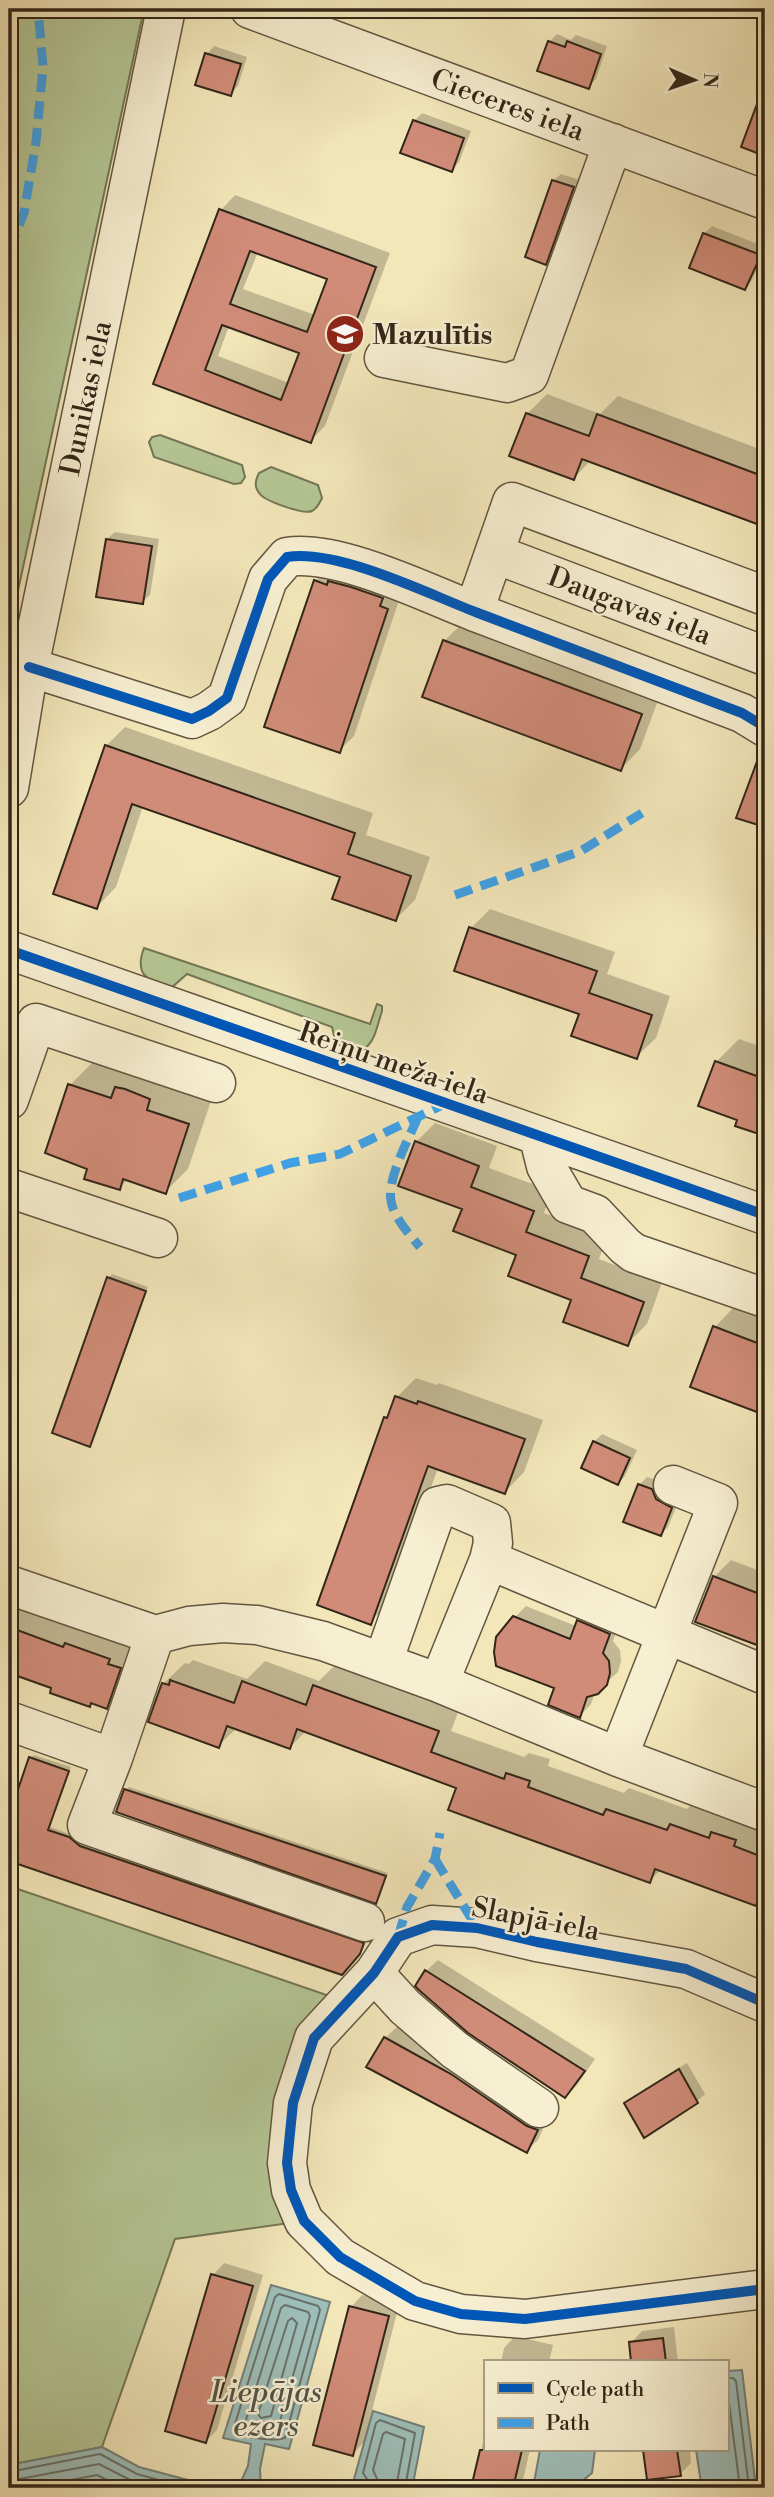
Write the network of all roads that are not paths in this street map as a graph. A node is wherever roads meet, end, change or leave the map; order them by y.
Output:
1 (166, 9) edge
2 (250, 9) edge
3 (612, 143) junction
4 (765, 200) edge
5 (384, 358) dead end
6 (495, 554) junction
7 (765, 596) edge
8 (474, 611) junction
9 (765, 656) edge
10 (29, 667) junction
11 (765, 727) edge
12 (9, 788) edge
13 (9, 950) edge
14 (216, 1083) dead end
15 (9, 1100) edge
16 (539, 1138) junction
17 (9, 1188) edge
18 (765, 1215) edge
19 (158, 1238) dead end
20 (765, 1298) edge
21 (673, 1485) dead end
22 (489, 1560) junction
23 (9, 1585) edge
24 (666, 1634) junction
25 (155, 1635) junction
26 (383, 1662) junction
27 (765, 1675) edge
28 (439, 1683) junction
29 (9, 1721) edge
30 (618, 1757) junction
31 (113, 1758) junction
32 (765, 1812) edge
33 (365, 1922) dead end
34 (374, 1973) junction
35 (762, 2002) edge
36 (539, 2108) dead end
37 (765, 2289) edge

1 - 10 street, Dunikas iela
2 - 3 street, Cieceres iela
3 - 4 street, Cieceres iela
3 - 5 street
6 - 7 street
6 - 8 street
6 - 9 street, Daugavas iela
8 - 10 street
8 - 11 street
10 - 12 street, Dunikas iela
13 - 16 street, Reiņu meža iela
14 - 15 street
16 - 18 street, Reiņu meža iela
16 - 20 street
17 - 19 street
21 - 24 street
22 - 24 street
22 - 26 street
22 - 28 street
23 - 25 street
24 - 27 street
24 - 30 street
25 - 26 street
25 - 31 street
26 - 28 street
28 - 30 street
29 - 31 street
30 - 32 street
31 - 33 street
34 - 35 street, Slapjā iela
34 - 36 street
34 - 37 street, Slapjā iela

